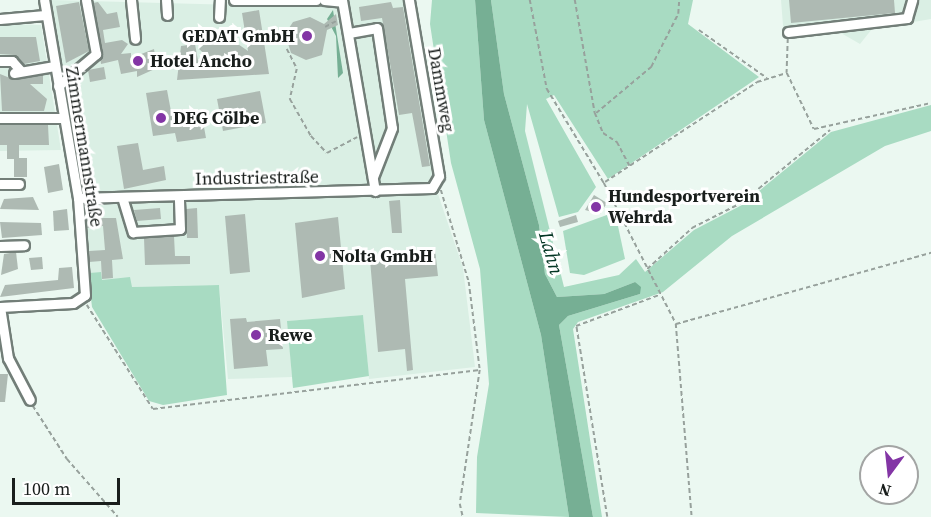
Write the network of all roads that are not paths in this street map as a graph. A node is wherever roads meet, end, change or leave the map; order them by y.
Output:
1 (44, 0) edge
2 (86, 0) edge
3 (131, 0) edge
4 (165, 0) edge
5 (220, 0) edge
6 (234, 0) edge
7 (316, 0) edge
8 (324, 0) edge
9 (409, 0) edge
10 (912, 0) edge
11 (342, 1) edge
12 (45, 15) junction
13 (167, 15) dead end
14 (219, 17) dead end
15 (0, 19) edge
16 (788, 32) road end
17 (349, 33) junction
18 (135, 39) dead end
19 (0, 61) edge
20 (54, 66) junction
21 (58, 86) junction
22 (0, 118) edge
23 (63, 118) junction
24 (373, 177) junction
25 (0, 184) edge
26 (19, 184) dead end
27 (436, 185) joint
28 (375, 191) junction
29 (179, 196) junction
30 (122, 197) junction
31 (78, 198) junction
32 (24, 245) dead end
33 (0, 246) edge
34 (0, 307) edge
35 (30, 400) road end

1 - 12 street, Zimmermannstraße
2 - 21 street
3 - 18 street
4 - 13 street
5 - 14 street
6 - 7 street
8 - 11 street
9 - 27 street, Dammweg
10 - 16 street
11 - 17 street
12 - 15 street
12 - 20 street, Zimmermannstraße
17 - 24 street
17 - 24 street
19 - 20 street
20 - 21 street, Zimmermannstraße
21 - 23 street, Zimmermannstraße
22 - 23 street
23 - 31 street, Zimmermannstraße
24 - 28 street
25 - 26 street
27 - 28 street, Industriestraße
28 - 29 street, Industriestraße
29 - 30 street, Industriestraße
29 - 30 street
30 - 31 street, Industriestraße
31 - 34 street, Zimmermannstraße
32 - 33 street
34 - 35 street

